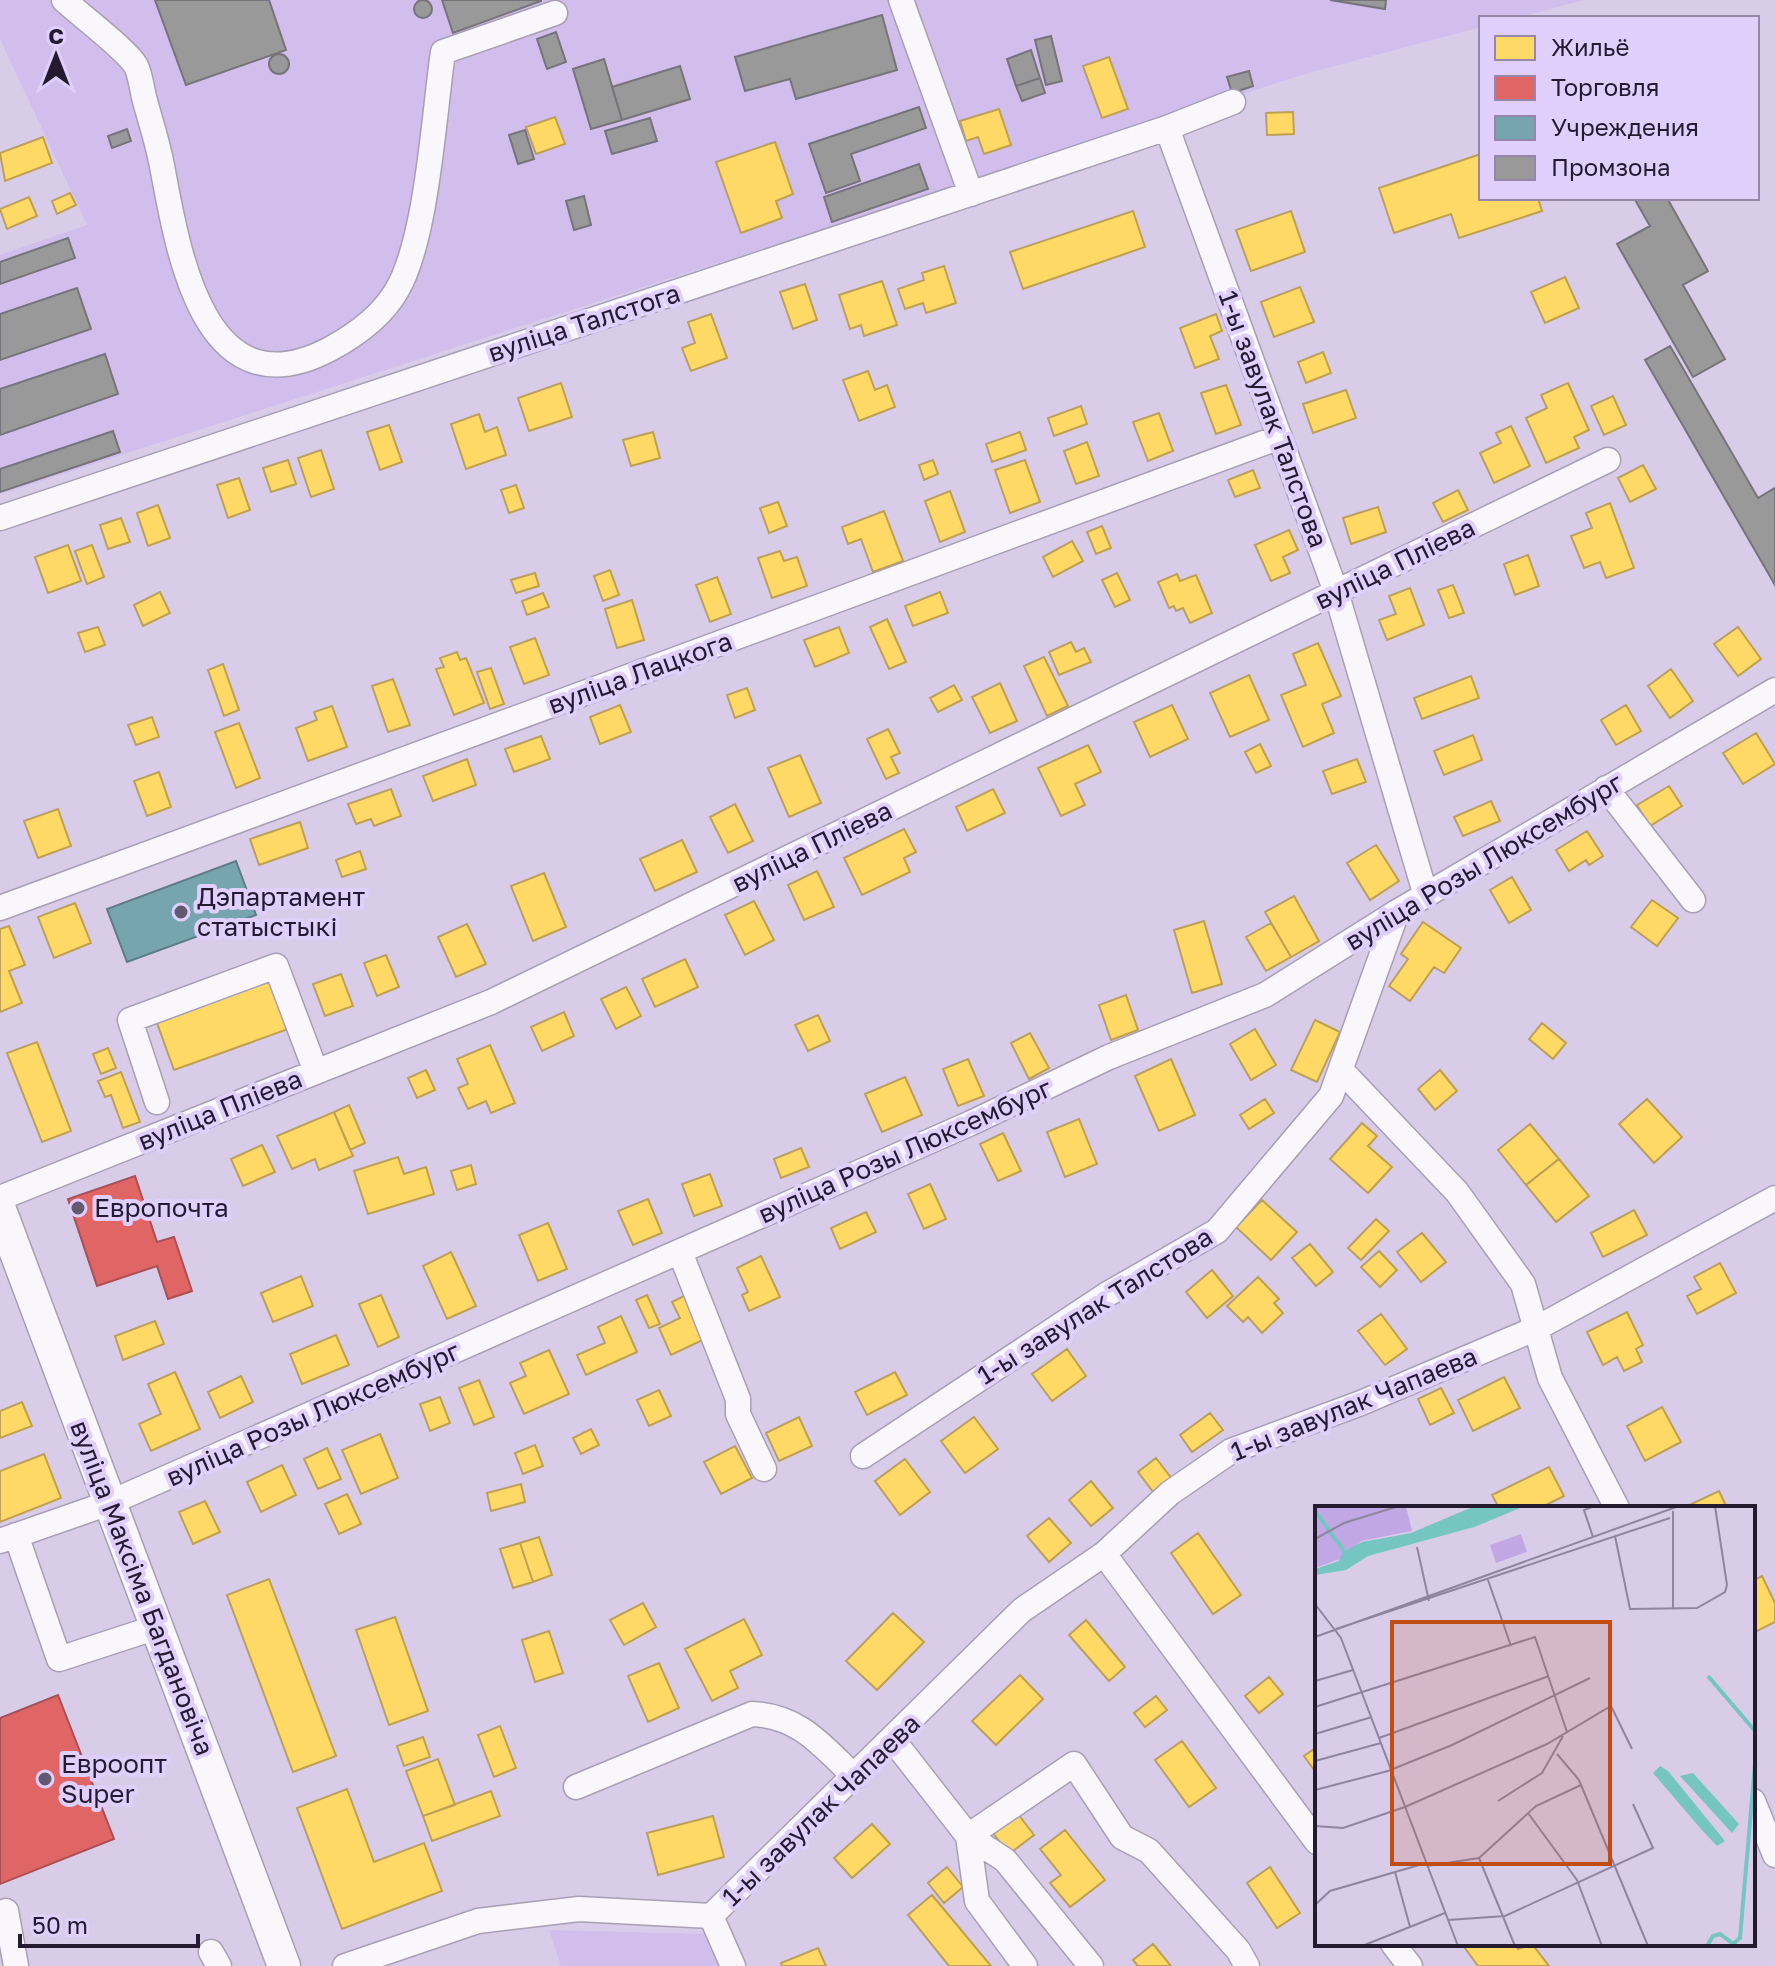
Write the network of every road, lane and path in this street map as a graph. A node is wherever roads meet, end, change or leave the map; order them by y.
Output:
1 (64, 0) edge
2 (901, 0) edge
3 (555, 13) dead end
4 (1233, 102) dead end
5 (1167, 128) junction
6 (971, 194) junction
7 (1280, 437) junction
8 (1608, 460) dead end
9 (0, 518) edge
10 (1336, 592) junction
11 (1775, 690) edge
12 (1606, 788) junction
13 (1426, 896) junction
14 (1693, 900) dead end
15 (0, 908) edge
16 (1397, 912) junction
17 (1341, 1070) junction
18 (316, 1072) junction
19 (157, 1102) dead end
20 (0, 1198) edge
21 (1775, 1198) edge
22 (0, 1210) edge
23 (680, 1252) junction
24 (1537, 1328) junction
25 (863, 1456) dead end
26 (764, 1469) dead end
27 (109, 1503) junction
28 (1616, 1506) edge
29 (8, 1538) edge
30 (1104, 1554) junction
31 (157, 1627) junction
32 (893, 1740) junction
33 (855, 1777) junction
34 (576, 1787) dead end
35 (1755, 1806) edge
36 (968, 1836) junction
37 (1315, 1839) edge
38 (1775, 1855) edge
39 (6, 1911) dead end
40 (711, 1916) junction
41 (1395, 1946) edge
42 (276, 1964) edge
43 (16, 1966) edge
44 (345, 1966) edge
45 (733, 1966) edge
46 (1025, 1966) edge
47 (1091, 1966) edge
48 (1247, 1966) edge
49 (1410, 1966) edge

1 - 3 street
2 - 6 street
4 - 5 street, вуліца Талстога
5 - 6 street, вуліца Талстога
5 - 7 street, 1-ы завулак Талстова
6 - 9 street, вуліца Талстога
7 - 10 street, 1-ы завулак Талстова
7 - 15 street, вуліца Лацкога
8 - 10 street, вуліца Пліева
10 - 13 street, 1-ы завулак Талстова
10 - 18 street, вуліца Пліева
11 - 12 street, вуліца Розы Люксембург
12 - 13 street, вуліца Розы Люксембург
12 - 14 street
13 - 16 street, вуліца Розы Люксембург
16 - 17 street, 1-ы завулак Талстова
16 - 23 street, вуліца Розы Люксембург
17 - 24 street
17 - 25 street, 1-ы завулак Талстова
18 - 19 street
18 - 20 street, вуліца Пліева
21 - 24 street, 1-ы завулак Чапаева
22 - 27 main road, вуліца Максіма Багдановіча
23 - 26 street
23 - 27 street, вуліца Розы Люксембург
24 - 28 street
24 - 30 street, 1-ы завулак Чапаева
27 - 29 street, вуліца Розы Люксембург
27 - 31 main road, вуліца Максіма Багдановіча
29 - 31 street
30 - 32 street, 1-ы завулак Чапаева
30 - 37 street
31 - 42 main road, вуліца Максіма Багдановіча
32 - 33 street, 1-ы завулак Чапаева
32 - 36 street
33 - 34 street
33 - 40 street, 1-ы завулак Чапаева
35 - 38 street
36 - 46 street
36 - 47 street
36 - 48 street
39 - 43 street
40 - 44 street, 1-ы завулак Чапаева
40 - 45 street
41 - 49 street

